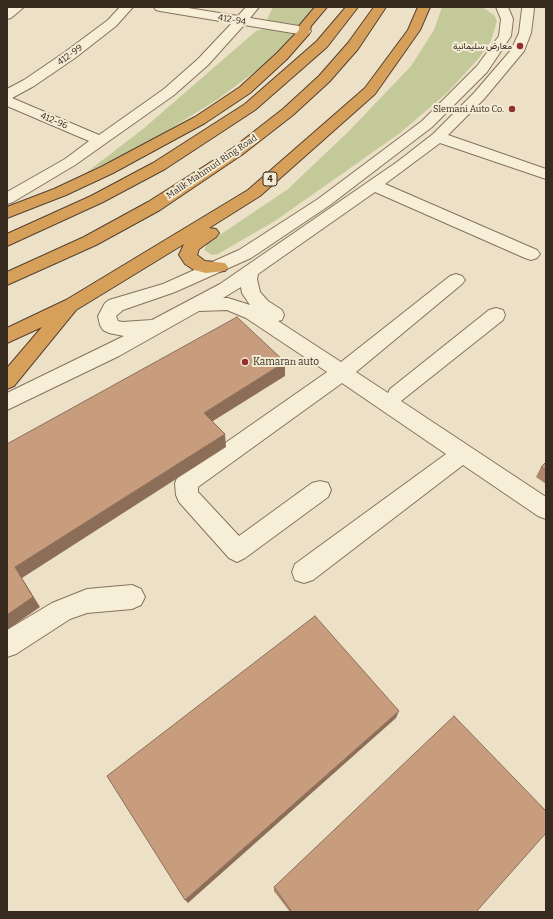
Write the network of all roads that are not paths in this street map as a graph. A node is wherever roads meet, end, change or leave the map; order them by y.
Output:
1 (18, 7) edge
2 (127, 7) edge
3 (160, 7) edge
4 (253, 7) edge
5 (321, 7) edge
6 (352, 7) edge
7 (380, 7) edge
8 (424, 7) edge
9 (503, 7) edge
10 (530, 8) edge
11 (7, 15) edge
12 (241, 21) junction
13 (304, 31) junction
14 (7, 95) edge
15 (7, 101) edge
16 (438, 137) junction
17 (101, 141) junction
18 (546, 174) edge
19 (374, 186) junction
20 (254, 193) junction
21 (7, 199) edge
22 (7, 213) edge
23 (7, 241) edge
24 (531, 254) dead end
25 (219, 267) junction
26 (250, 272) junction
27 (7, 279) edge
28 (456, 280) dead end
29 (73, 304) junction
30 (196, 305) junction
31 (496, 316) dead end
32 (157, 327) junction
33 (7, 336) edge
34 (346, 369) junction
35 (7, 381) edge
36 (397, 395) junction
37 (7, 402) edge
38 (463, 453) junction
39 (320, 490) dead end
40 (546, 494) edge
41 (546, 509) edge
42 (304, 572) dead end
43 (132, 597) dead end
44 (7, 645) edge

1 - 11 street
2 - 14 street, 412-99
3 - 12 street, 412-94
4 - 12 street
5 - 13 highway
6 - 23 highway
7 - 27 highway, Malik Mahmud Ring Road
8 - 20 highway, 4
9 - 10 street
9 - 25 street
10 - 16 street
12 - 13 street, 412-94
12 - 17 street
13 - 22 highway
15 - 17 street, 412-96
16 - 18 street
16 - 19 street
17 - 21 street
19 - 24 street
19 - 26 street
20 - 25 highway
20 - 29 highway, 4
25 - 32 street
26 - 30 street
26 - 34 street
28 - 34 street
29 - 33 highway
29 - 35 highway
30 - 32 street
30 - 34 street
31 - 36 street
32 - 37 street
34 - 36 street
34 - 38 street
34 - 39 street
36 - 40 street
38 - 41 street
38 - 42 street
43 - 44 street

